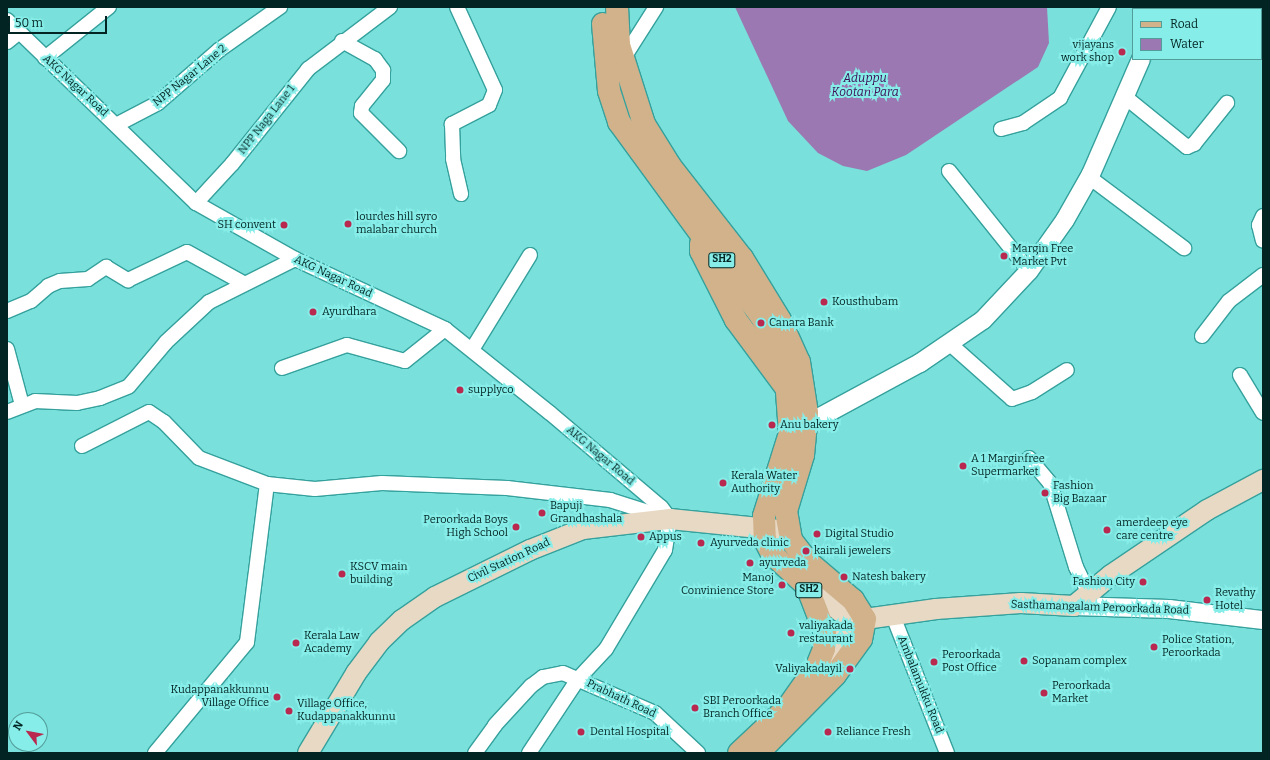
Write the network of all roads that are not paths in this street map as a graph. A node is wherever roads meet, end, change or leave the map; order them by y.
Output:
1 (109, 7) edge
2 (280, 7) edge
3 (390, 7) edge
4 (457, 7) edge
5 (602, 7) edge
6 (617, 7) edge
7 (656, 7) edge
8 (1109, 7) edge
9 (7, 20) edge
10 (18, 33) junction
11 (342, 41) junction
12 (7, 42) edge
13 (45, 58) junction
14 (614, 60) junction
15 (1141, 60) edge
16 (1124, 96) junction
17 (1227, 103) dead end
18 (116, 126) junction
19 (1001, 129) dead end
20 (399, 151) dead end
21 (949, 171) dead end
22 (1089, 177) junction
23 (461, 194) dead end
24 (196, 203) junction
25 (1263, 216) edge
26 (710, 232) junction
27 (1263, 241) edge
28 (1184, 248) dead end
29 (530, 255) dead end
30 (295, 260) junction
31 (1029, 271) junction
32 (1263, 275) edge
33 (245, 284) junction
34 (7, 311) edge
35 (445, 329) junction
36 (1202, 336) dead end
37 (949, 343) junction
38 (473, 348) junction
39 (7, 349) edge
40 (282, 368) dead end
41 (1067, 370) dead end
42 (1240, 375) dead end
43 (22, 405) junction
44 (7, 412) edge
45 (1263, 413) edge
46 (798, 429) junction
47 (82, 446) dead end
48 (1029, 458) dead end
49 (1263, 480) edge
50 (267, 484) junction
51 (670, 519) junction
52 (763, 529) junction
53 (788, 531) junction
54 (807, 586) junction
55 (1089, 594) junction
56 (1074, 606) junction
57 (893, 616) junction
58 (865, 619) junction
59 (1263, 620) edge
60 (817, 666) junction
61 (578, 678) junction
62 (748, 752) edge
63 (155, 753) edge
64 (308, 753) edge
65 (475, 753) edge
66 (529, 753) edge
67 (698, 753) edge
68 (947, 753) edge

1 - 13 street
2 - 18 street, NPP Nagar Lane 2
3 - 11 street, NPP Naga Lane 1
4 - 23 street
5 - 14 main road, SH2
6 - 14 main road
7 - 14 street
8 - 19 street
9 - 10 street, AKG Nagar Road
10 - 12 street
10 - 13 street, AKG Nagar Road
11 - 20 street
11 - 24 street, NPP Naga Lane 1
13 - 18 street, AKG Nagar Road
14 - 26 main road, SH2
15 - 16 street
16 - 17 street
16 - 22 street
18 - 24 street, AKG Nagar Road
21 - 31 street
22 - 28 street
22 - 31 street
24 - 30 street, AKG Nagar Road
25 - 27 street
26 - 46 main road, SH2
26 - 46 main road
29 - 38 street
30 - 33 street
30 - 35 street, AKG Nagar Road
31 - 37 street
32 - 36 street
33 - 34 street
33 - 43 street
35 - 38 street, AKG Nagar Road
35 - 40 street
37 - 41 street
37 - 46 street
38 - 51 street, AKG Nagar Road
39 - 43 street
42 - 45 street
43 - 44 street
46 - 52 main road, SH2
46 - 53 main road
47 - 50 street
48 - 55 street
49 - 55 main road
50 - 51 street
50 - 63 street
51 - 52 main road, Civil Station Road
51 - 61 street
51 - 64 main road, Civil Station Road
52 - 53 main road, Civil Station Road
52 - 54 main road, SH2
53 - 58 main road
54 - 58 main road
54 - 60 main road, SH2
55 - 56 main road
56 - 57 main road, Sasthamangalam Peroorkada Road
56 - 59 street, Sasthamangalam Peroorkada Road
57 - 58 main road, Sasthamangalam Peroorkada Road
57 - 68 street, Ambalamukku Road
58 - 60 main road
58 - 62 main road
60 - 62 main road, SH2
61 - 65 street, Prabhath Road
61 - 66 street
61 - 67 street, Prabhath Road

